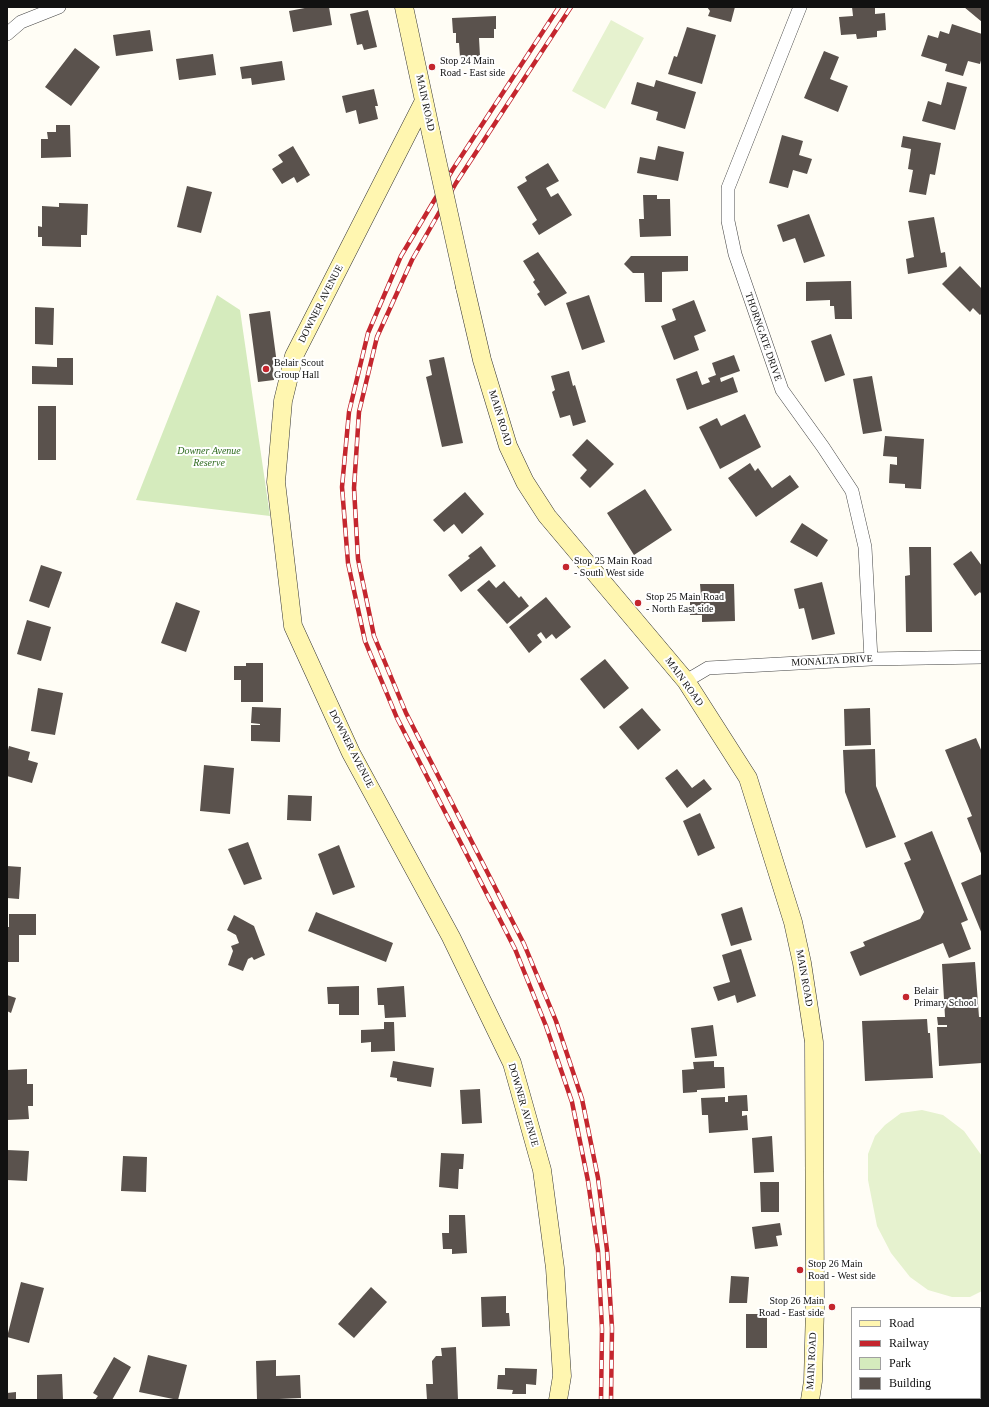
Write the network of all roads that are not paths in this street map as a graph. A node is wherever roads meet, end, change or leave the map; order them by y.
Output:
1 (59, 7) edge
2 (404, 7) edge
3 (800, 7) edge
4 (7, 34) edge
5 (424, 101) junction
6 (982, 657) edge
7 (871, 659) junction
8 (686, 681) junction
9 (558, 1400) edge
10 (810, 1400) edge

1 - 4 street
2 - 5 main road, MAIN ROAD
3 - 7 street, THORNGATE DRIVE
5 - 8 main road, MAIN ROAD, bridge
5 - 9 main road, DOWNER AVENUE
6 - 7 street, MONALTA DRIVE
7 - 8 street, MONALTA DRIVE
8 - 10 main road, MAIN ROAD

